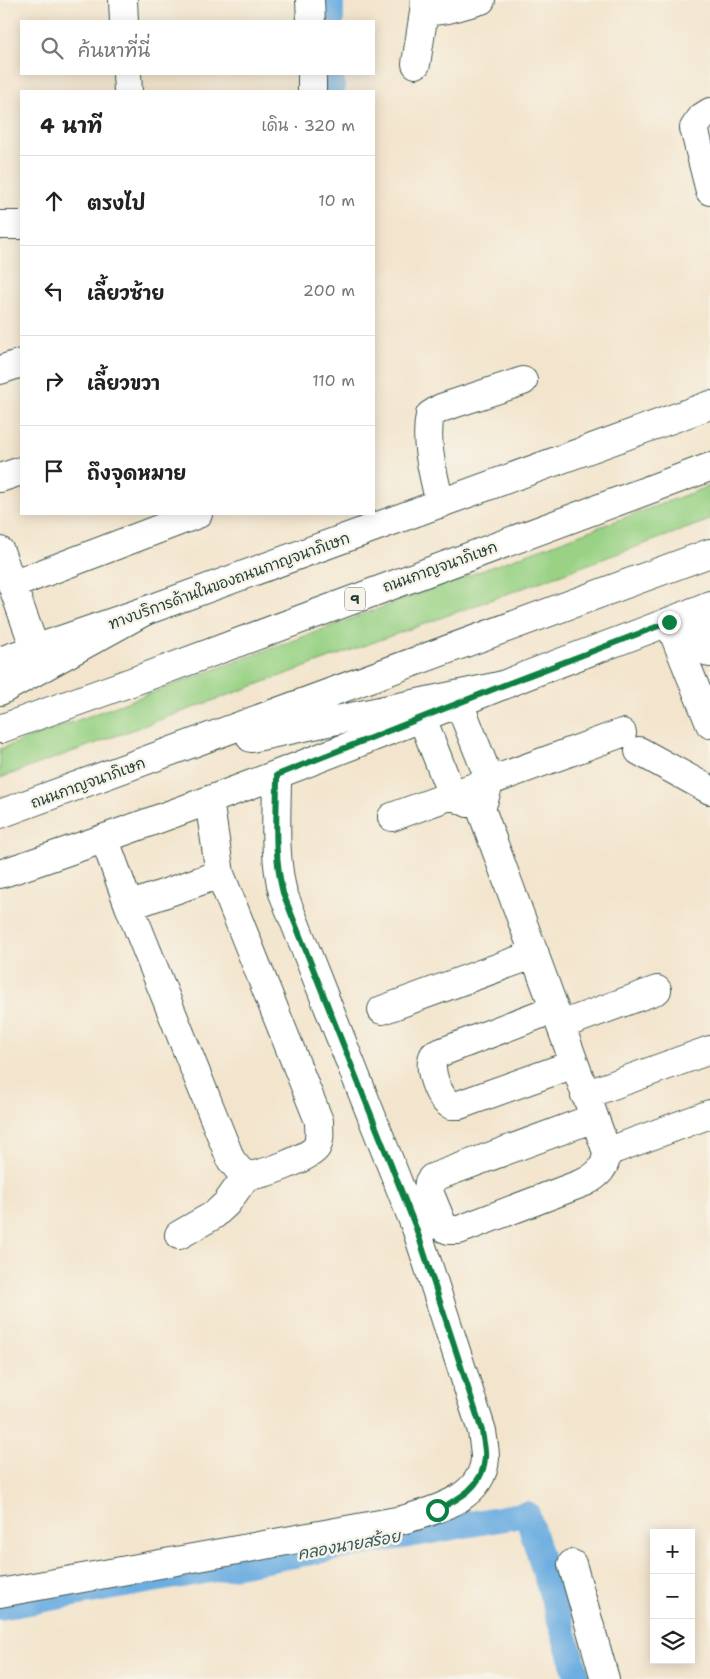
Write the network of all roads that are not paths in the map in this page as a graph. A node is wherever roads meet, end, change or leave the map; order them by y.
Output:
1 (123, 0) edge
2 (310, 0) edge
3 (481, 0) edge
4 (425, 6) edge
5 (124, 20) edge
6 (311, 20) edge
7 (416, 64) dead end
8 (127, 75) edge
9 (312, 75) edge
10 (128, 90) edge
11 (312, 90) edge
12 (710, 112) edge
13 (710, 191) edge
14 (0, 225) edge
15 (20, 225) edge
16 (20, 362) edge
17 (0, 370) edge
18 (523, 381) dead end
19 (710, 405) edge
20 (710, 467) edge
21 (20, 471) edge
22 (0, 478) edge
23 (440, 504) junction
24 (195, 515) edge
25 (0, 551) edge
26 (710, 553) edge
27 (12, 586) junction
28 (145, 612) junction
29 (691, 613) edge
30 (35, 649) junction
31 (710, 652) edge
32 (0, 661) edge
33 (504, 685) junction
34 (0, 690) edge
35 (460, 704) junction
36 (422, 718) junction
37 (710, 724) edge
38 (0, 729) edge
39 (160, 757) junction
40 (277, 775) junction
41 (490, 781) junction
42 (710, 790) edge
43 (452, 795) junction
44 (210, 800) junction
45 (481, 809) junction
46 (0, 814) edge
47 (392, 817) dead end
48 (105, 840) junction
49 (0, 874) edge
50 (220, 874) junction
51 (129, 906) junction
52 (535, 954) junction
53 (657, 990) dead end
54 (382, 1010) dead end
55 (558, 1017) junction
56 (710, 1050) edge
57 (574, 1064) junction
58 (590, 1106) junction
59 (710, 1114) edge
60 (607, 1152) junction
61 (247, 1175) junction
62 (179, 1234) dead end
63 (572, 1564) dead end
64 (0, 1593) edge
65 (605, 1679) edge

1 - 5 main road
2 - 6 main road
3 - 4 main road
4 - 7 main road
8 - 10 main road
9 - 11 main road
12 - 13 main road
14 - 15 main road
16 - 17 main road
18 - 23 main road
19 - 23 main road, ทางบริการด้านในของถนนกาญจนาภิเษก
20 - 38 main road, ถนนกาญจนาภิเษก / 9
21 - 22 main road
23 - 28 main road, ทางบริการด้านในของถนนกาญจนาภิเษก
24 - 27 main road
25 - 27 main road
26 - 39 main road, ถนนกาญจนาภิเษก
27 - 30 main road
28 - 30 main road, ทางบริการด้านในของถนนกาญจนาภิเษก
28 - 34 main road
29 - 31 main road
29 - 33 main road
29 - 37 main road
30 - 32 main road, ทางบริการด้านในของถนนกาญจนาภิเษก
33 - 35 main road
33 - 39 main road
35 - 36 main road
35 - 41 main road
36 - 40 main road
36 - 43 main road
39 - 46 main road, ถนนกาญจนาภิเษก
40 - 44 main road
40 - 64 main road
41 - 42 main road
41 - 43 main road
41 - 45 main road
43 - 45 main road
43 - 47 main road
44 - 48 main road
44 - 50 main road
45 - 52 main road
48 - 49 main road
48 - 51 main road
50 - 51 main road
50 - 61 main road
51 - 61 main road
52 - 54 main road
52 - 55 main road
53 - 55 main road
55 - 57 main road
55 - 57 main road
56 - 58 main road
57 - 58 main road
58 - 60 main road
58 - 60 main road
59 - 60 main road
61 - 62 main road
63 - 65 main road

